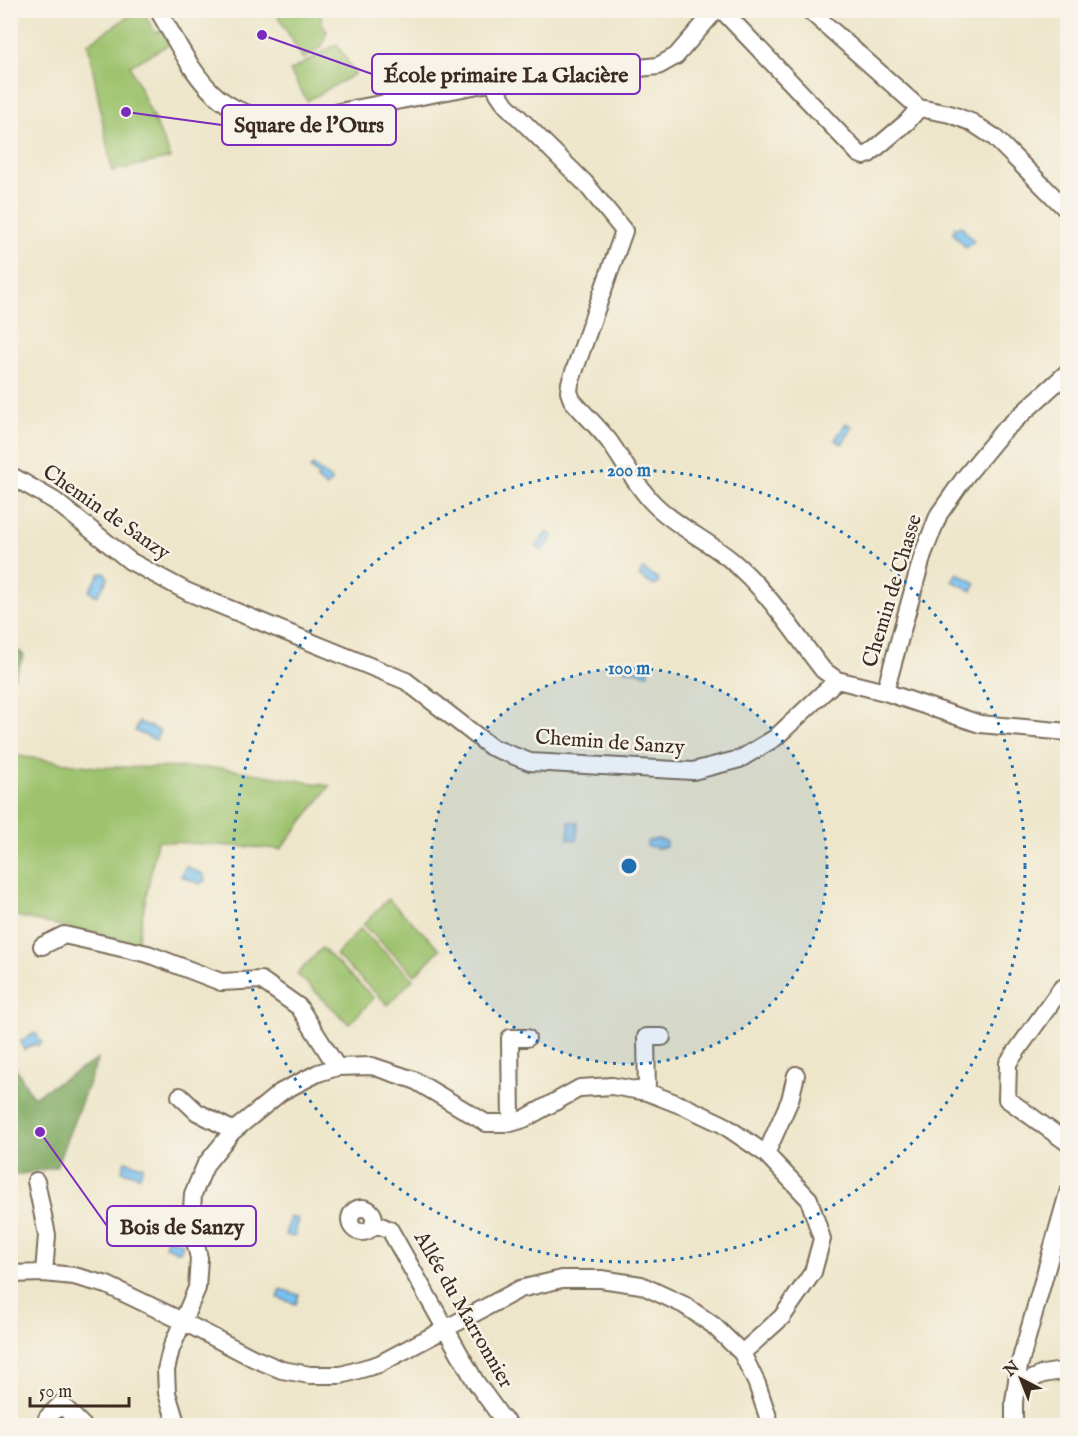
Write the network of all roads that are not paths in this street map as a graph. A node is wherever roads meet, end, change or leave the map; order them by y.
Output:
1 (158, 10) edge
2 (716, 10) edge
3 (722, 10) edge
4 (809, 10) edge
5 (494, 82) junction
6 (919, 108) junction
7 (1068, 212) edge
8 (1068, 372) edge
9 (10, 475) edge
10 (837, 681) junction
11 (885, 692) junction
12 (1068, 732) edge
13 (42, 946) dead end
14 (1068, 985) edge
15 (662, 1037) dead end
16 (527, 1038) dead end
17 (337, 1067) junction
18 (796, 1075) dead end
19 (647, 1092) junction
20 (180, 1096) dead end
21 (511, 1123) junction
22 (232, 1132) junction
23 (1068, 1143) edge
24 (766, 1154) junction
25 (36, 1181) dead end
26 (1068, 1193) edge
27 (374, 1223) dead end
28 (44, 1273) junction
29 (10, 1274) edge
30 (182, 1321) junction
31 (445, 1327) junction
32 (742, 1353) junction
33 (1068, 1370) edge
34 (1016, 1394) junction
35 (502, 1423) edge
36 (55, 1425) edge
37 (83, 1425) edge
38 (177, 1425) edge
39 (771, 1425) edge
40 (1005, 1425) edge
41 (1014, 1425) edge

1 - 5 street
2 - 5 street
3 - 6 street
4 - 6 street
5 - 10 street, Chemin de Chasse
6 - 7 street
8 - 11 street, Chemin de Chasse
9 - 10 street, Chemin de Sanzy
10 - 11 street
11 - 12 street
13 - 17 street
14 - 23 street
15 - 19 street
16 - 21 street
17 - 21 street
17 - 22 street
18 - 24 street
19 - 21 street
19 - 24 street
20 - 22 street
22 - 30 street
24 - 32 street
25 - 28 street
26 - 34 street
27 - 31 street, Allée du Marronnier
28 - 29 street
28 - 30 street
30 - 31 street
30 - 38 street
31 - 32 street
31 - 35 street, Allée du Marronnier
32 - 39 street
33 - 34 street
34 - 40 street
34 - 41 street
36 - 37 street

